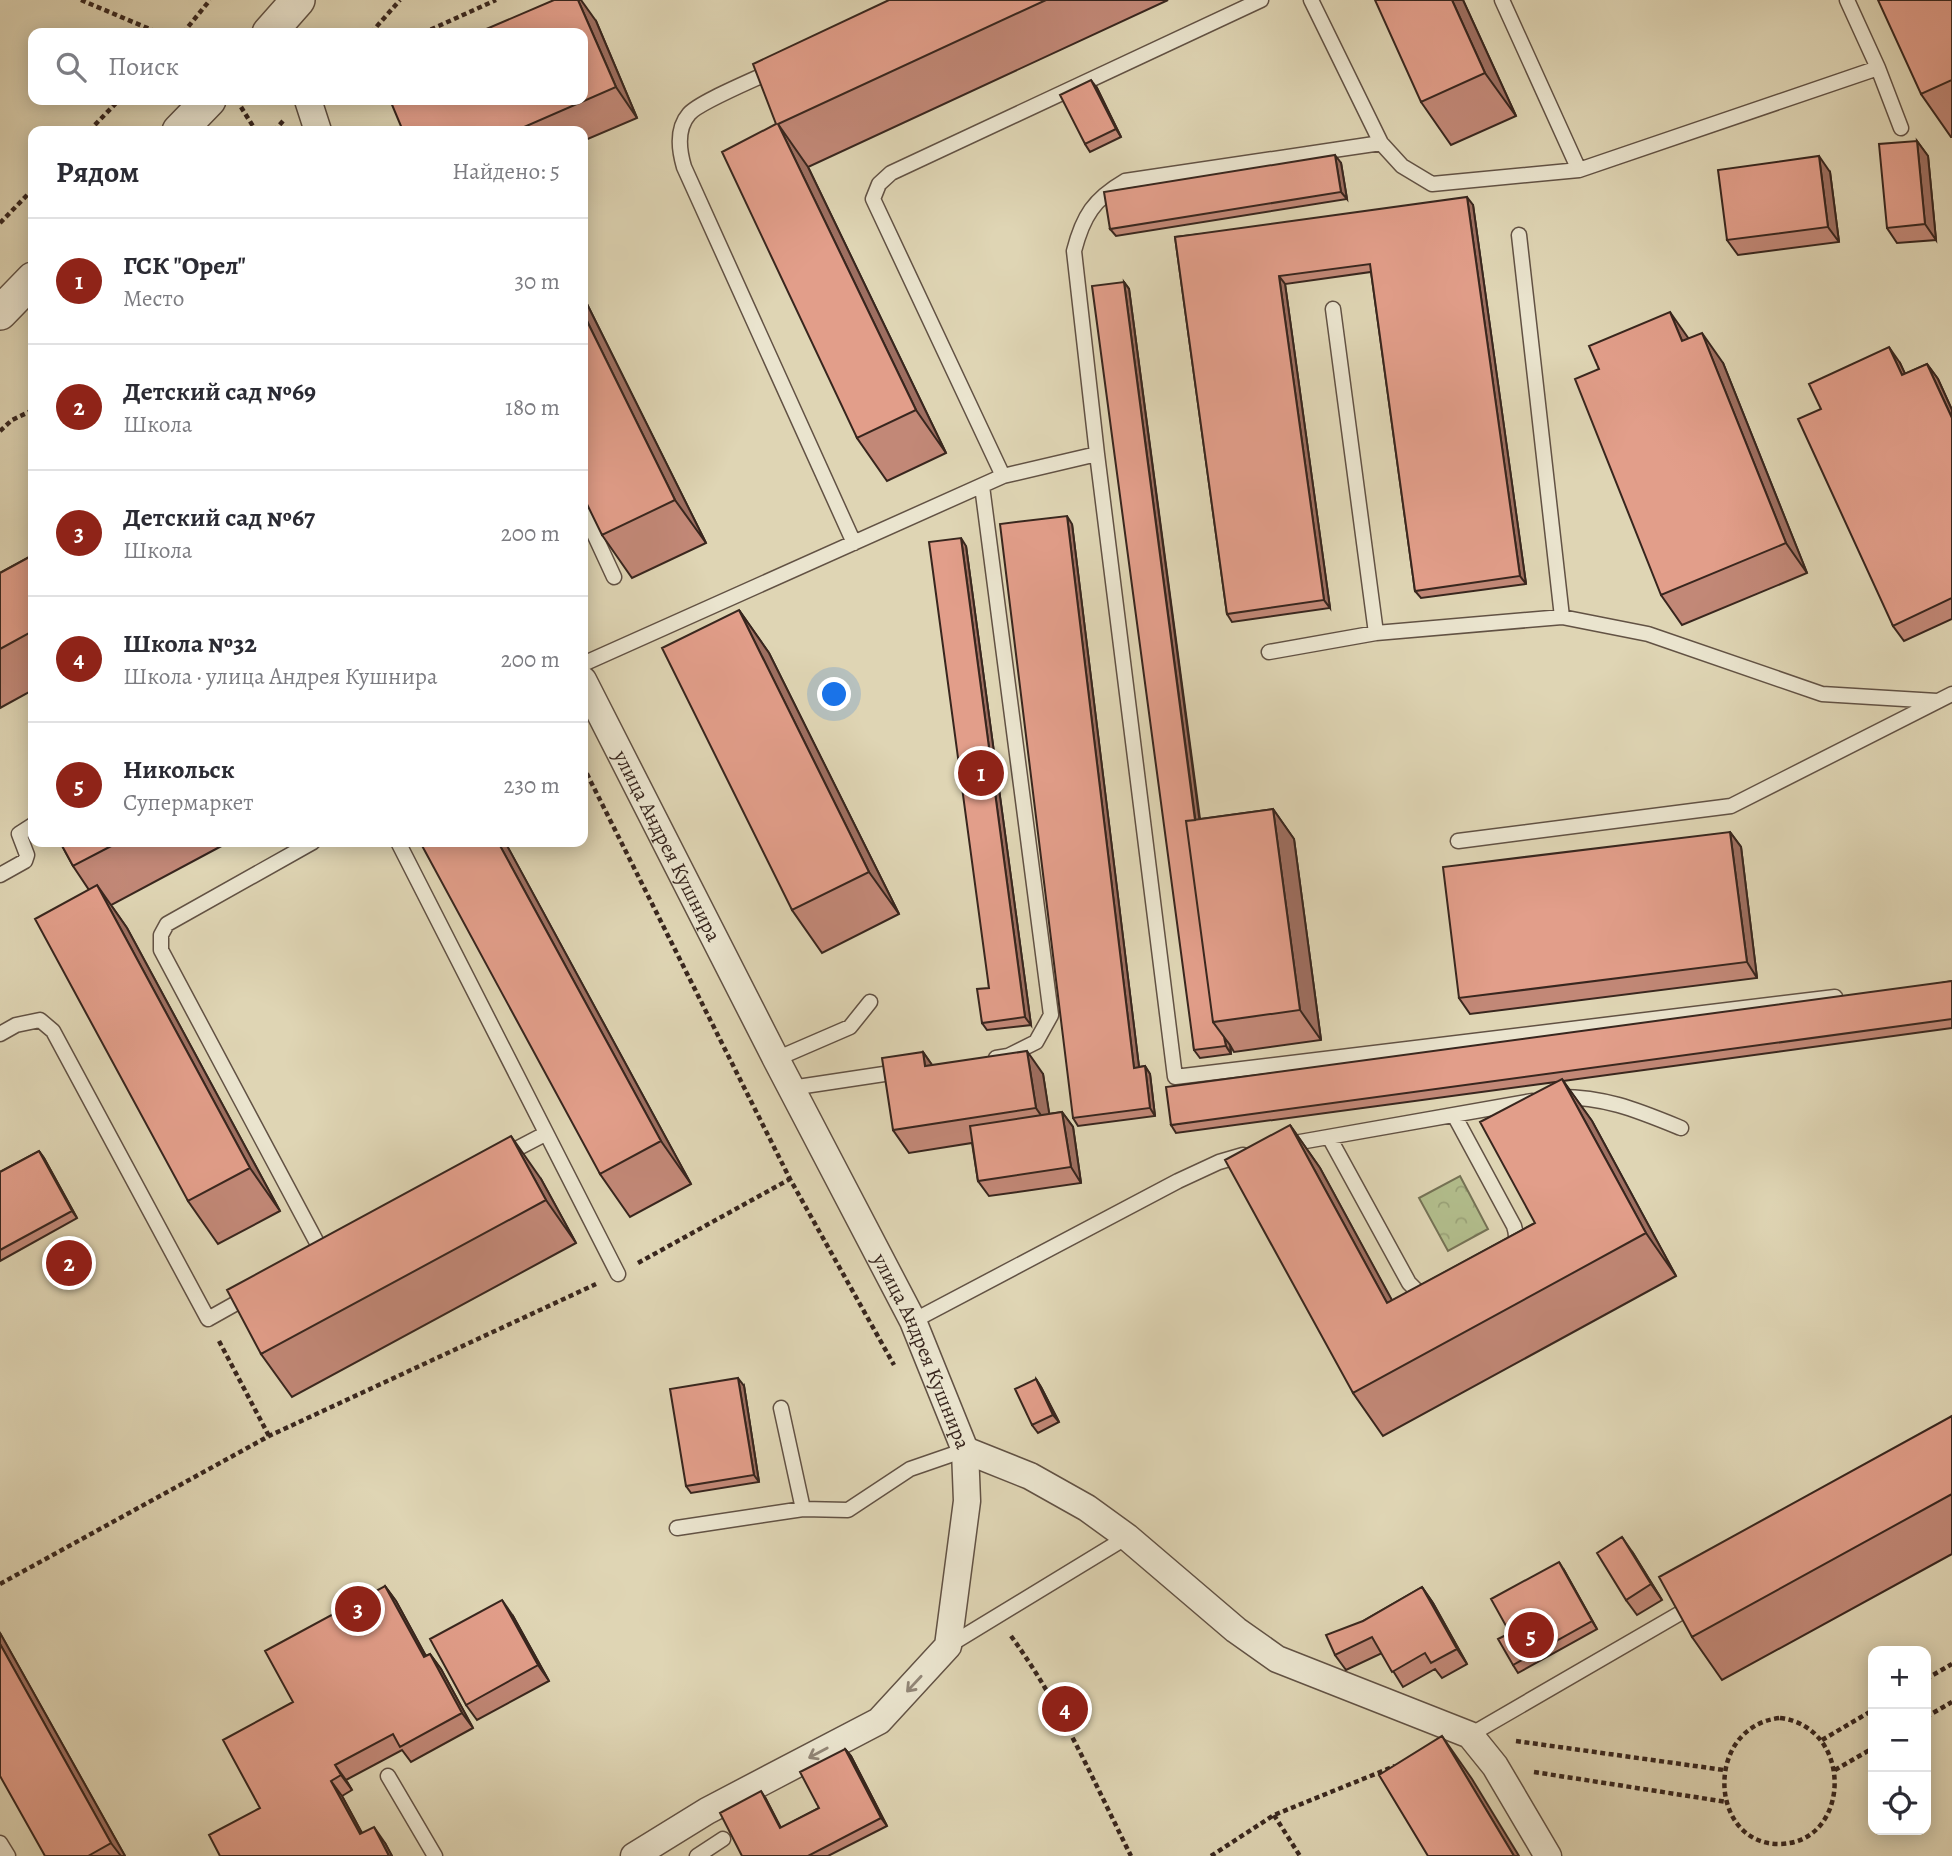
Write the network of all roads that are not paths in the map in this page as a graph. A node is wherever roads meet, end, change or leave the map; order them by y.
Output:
1 (298, 0) edge
2 (1261, 0) edge
3 (1311, 0) edge
4 (1502, 0) edge
5 (1847, 0) edge
6 (276, 28) edge
7 (782, 67) edge
8 (1878, 68) junction
9 (204, 105) edge
10 (310, 105) edge
11 (184, 126) edge
12 (316, 126) edge
13 (1901, 128) dead end
14 (1381, 143) junction
15 (1579, 170) junction
16 (1519, 235) dead end
17 (28, 284) edge
18 (1333, 309) dead end
19 (0, 313) edge
20 (1097, 454) junction
21 (1003, 476) junction
22 (982, 486) junction
23 (588, 521) edge
24 (854, 543) junction
25 (614, 577) edge
26 (1562, 617) junction
27 (1376, 633) junction
28 (1269, 652) dead end
29 (588, 661) edge
30 (588, 690) edge
31 (1952, 694) edge
32 (1937, 701) junction
33 (28, 828) edge
34 (1458, 841) dead end
35 (304, 847) edge
36 (401, 847) edge
37 (0, 875) edge
38 (1855, 994) edge
39 (870, 1002) dead end
40 (0, 1034) edge
41 (776, 1059) junction
42 (981, 1060) edge
43 (913, 1070) edge
44 (791, 1088) junction
45 (1454, 1115) junction
46 (1681, 1128) dead end
47 (545, 1134) junction
48 (1329, 1137) junction
49 (486, 1165) edge
50 (323, 1254) edge
51 (1499, 1260) edge
52 (618, 1274) road end
53 (265, 1287) edge
54 (1439, 1292) edge
55 (913, 1321) junction
56 (781, 1408) dead end
57 (965, 1450) junction
58 (803, 1509) junction
59 (677, 1528) dead end
60 (1128, 1537) junction
61 (1711, 1595) edge
62 (948, 1646) junction
63 (1470, 1735) junction
64 (388, 1776) dead end
65 (723, 1839) dead end
66 (0, 1843) edge
67 (8, 1856) edge
68 (435, 1856) edge
69 (634, 1856) edge
70 (697, 1856) edge
71 (1548, 1856) edge

1 - 6 street
2 - 21 lane
3 - 14 lane
4 - 15 lane
5 - 8 lane
7 - 24 lane
8 - 13 lane
8 - 15 lane
9 - 11 street
10 - 12 street
14 - 15 lane
14 - 20 lane
16 - 26 lane
17 - 19 street
18 - 27 lane
20 - 21 lane
20 - 38 lane
21 - 22 lane
22 - 24 lane
22 - 42 lane
23 - 25 lane
24 - 29 lane
26 - 27 lane
26 - 32 lane
27 - 28 lane
30 - 41 street, улица Андрея Кушнира
31 - 32 lane
32 - 34 lane
33 - 37 lane
35 - 50 lane
36 - 47 lane
39 - 41 lane
40 - 53 lane
41 - 44 street, улица Андрея Кушнира
43 - 44 lane
44 - 55 street, улица Андрея Кушнира
45 - 46 lane
45 - 48 lane
45 - 51 lane
47 - 49 lane
47 - 52 lane
48 - 54 lane
48 - 55 lane
55 - 57 street, улица Андрея Кушнира
56 - 58 lane
57 - 58 lane
57 - 60 street, улица Андрея Кушнира
57 - 62 street
58 - 59 lane
60 - 62 lane
60 - 63 street, улица Андрея Кушнира
61 - 63 lane
62 -> 69 street
63 - 71 street, улица Андрея Кушнира
64 - 68 lane
65 - 70 lane
66 - 67 lane

